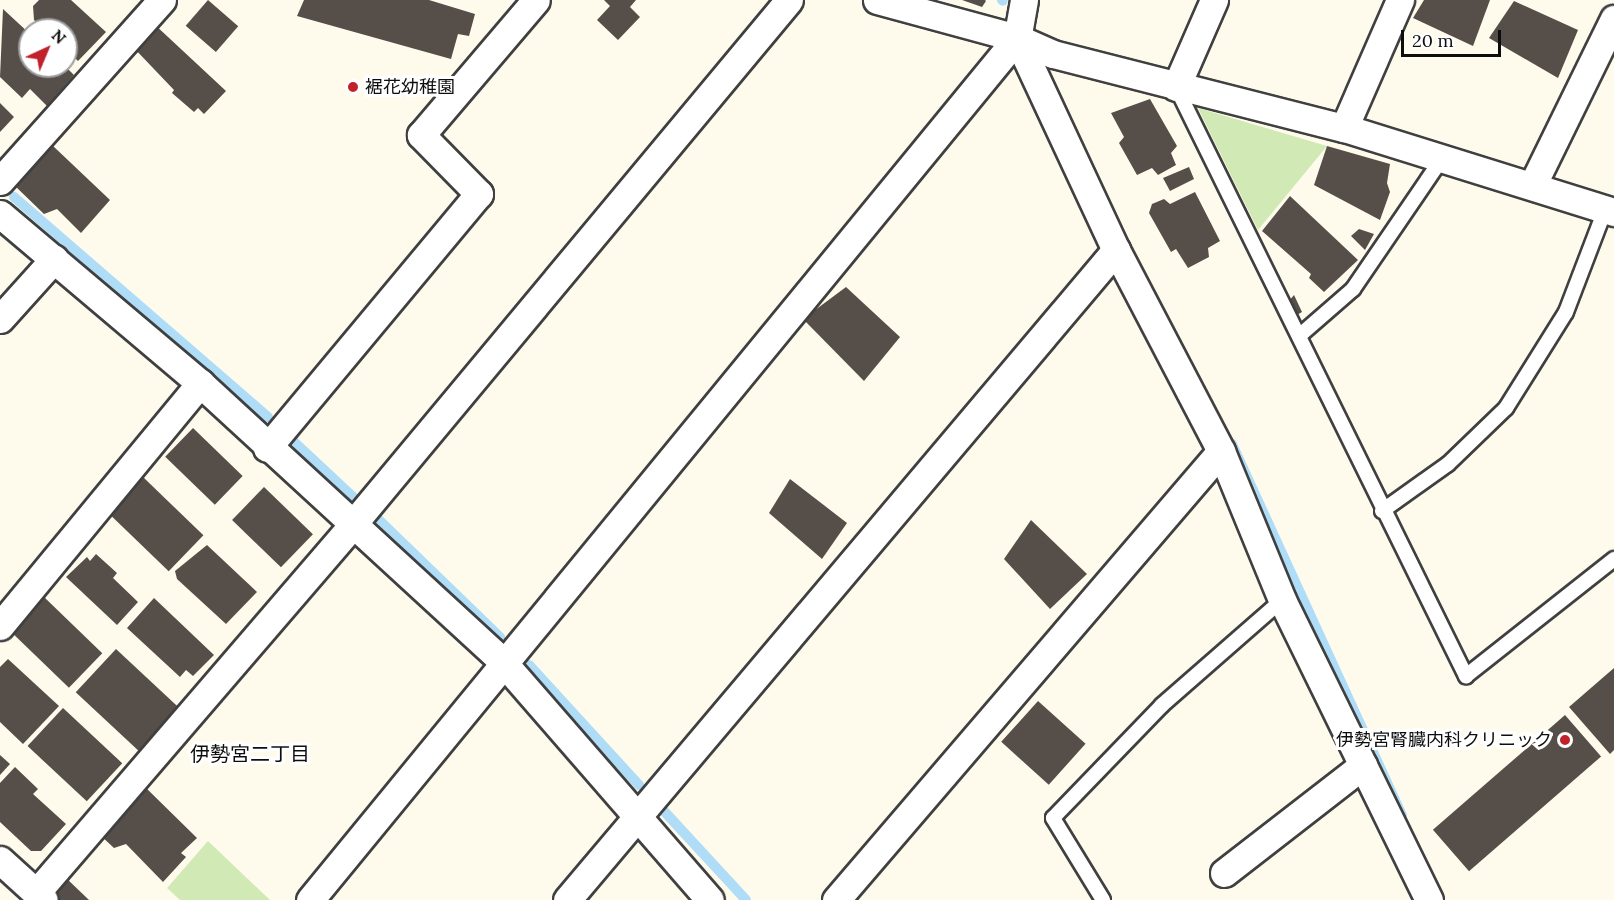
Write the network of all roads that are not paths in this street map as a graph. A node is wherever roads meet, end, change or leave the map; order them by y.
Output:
1 (162, 0) edge
2 (536, 0) edge
3 (789, 0) edge
4 (876, 0) edge
5 (1024, 0) edge
6 (1214, 0) edge
7 (1400, 0) edge
8 (1614, 19) edge
9 (1017, 38) junction
10 (1176, 87) junction
11 (1344, 128) junction
12 (1441, 160) junction
13 (0, 181) edge
14 (1533, 184) junction
15 (1609, 211) edge
16 (0, 214) edge
17 (1116, 250) junction
18 (54, 259) junction
19 (0, 319) edge
20 (1299, 336) junction
21 (200, 383) junction
22 (267, 448) junction
23 (1221, 451) junction
24 (1382, 511) junction
25 (352, 525) junction
26 (1614, 559) edge
27 (1282, 600) junction
28 (0, 626) edge
29 (502, 662) junction
30 (1363, 765) junction
31 (637, 814) junction
32 (0, 860) edge
33 (1224, 873) dead end
34 (40, 896) edge
35 (310, 900) edge
36 (567, 900) edge
37 (710, 900) edge
38 (836, 900) edge
39 (1103, 900) edge
40 (1429, 900) edge

1 - 13 street
2 - 22 street
3 - 25 street
4 - 9 street
5 - 9 street
6 - 10 street
7 - 11 street
8 - 14 street
9 - 10 street
9 - 17 street
9 - 29 street
10 - 11 street
10 - 20 lane
11 - 12 street
12 - 14 street
12 - 20 lane
14 - 15 street
15 - 24 lane
16 - 18 street
17 - 23 street
17 - 31 street
18 - 19 street
18 - 21 street
20 - 24 lane
21 - 22 street
21 - 28 street
22 - 25 street
23 - 27 street
23 - 38 street
24 - 26 lane
25 - 29 street
25 - 34 street
27 - 30 street
27 - 39 lane
29 - 31 street
29 - 35 street
30 - 33 street
30 - 40 street
31 - 36 street
31 - 37 street
32 - 34 street

